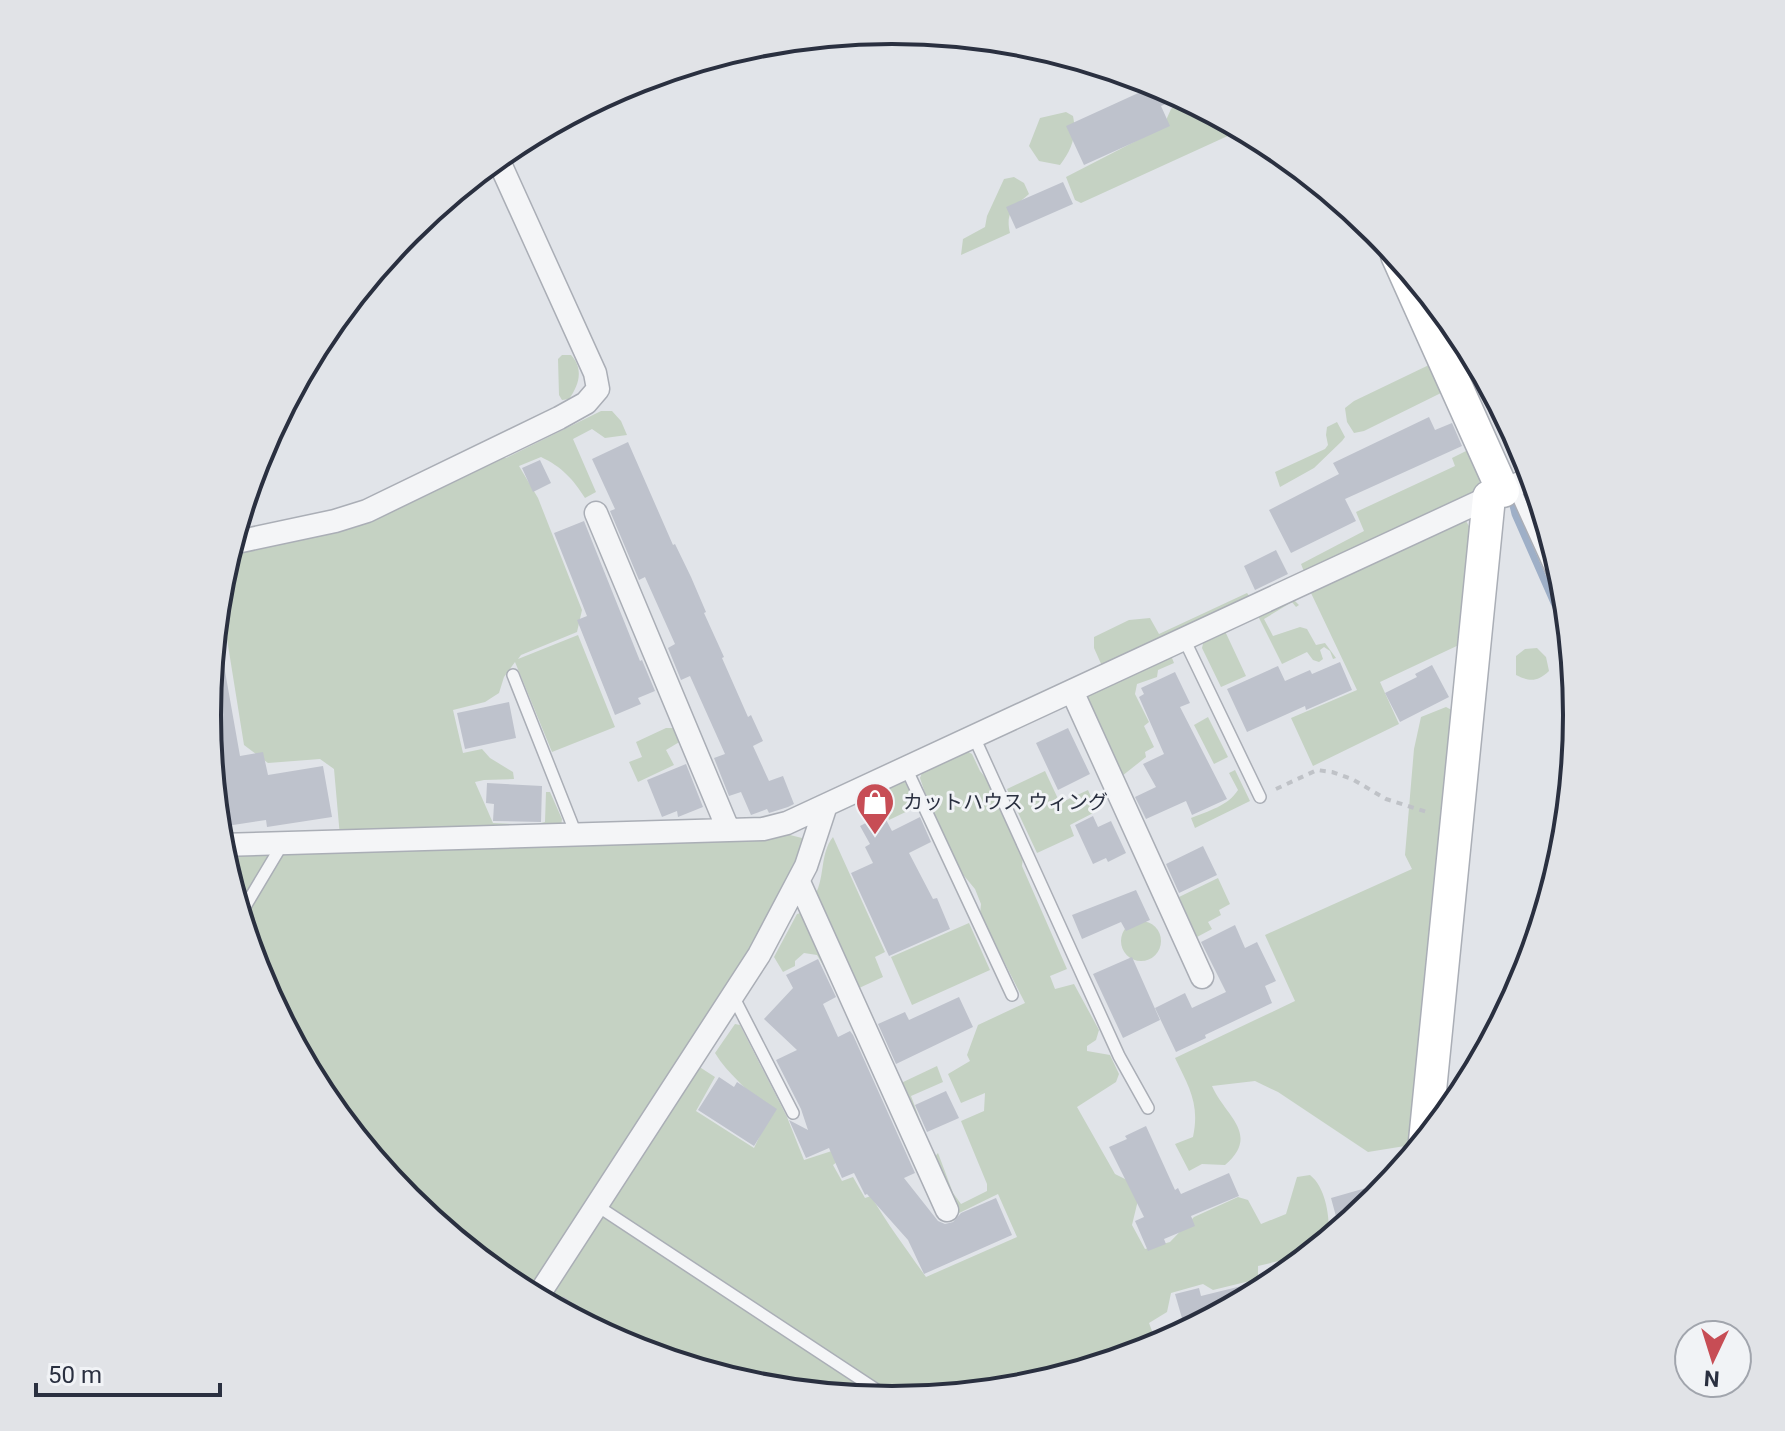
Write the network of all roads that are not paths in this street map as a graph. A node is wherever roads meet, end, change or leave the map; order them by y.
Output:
1 (503, 169) edge
2 (1418, 299) edge
3 (1510, 488) edge
4 (596, 513) dead end
5 (245, 540) edge
6 (1545, 561) edge
7 (1184, 639) junction
8 (513, 675) dead end
9 (1072, 691) junction
10 (974, 737) junction
11 (906, 768) junction
12 (1260, 797) road end
13 (826, 805) junction
14 (728, 829) junction
15 (576, 834) junction
16 (283, 843) junction
17 (234, 845) edge
18 (799, 882) junction
19 (248, 902) edge
20 (1202, 977) dead end
21 (733, 995) junction
22 (1012, 995) dead end
23 (1148, 1108) dead end
24 (793, 1113) dead end
25 (1427, 1121) edge
26 (596, 1205) junction
27 (947, 1210) dead end
28 (542, 1288) edge
29 (872, 1387) edge

1 - 5 street
2 - 3 street
3 - 6 lane
3 - 7 street
3 - 25 street
4 - 14 street
7 - 9 street
7 - 12 lane
8 - 15 lane
9 - 10 street
9 - 20 street
10 - 11 street
10 - 23 lane
11 - 13 street
11 - 22 lane
13 - 14 street
13 - 18 street
14 - 15 street
15 - 16 street
16 - 17 street
16 - 19 lane
18 - 21 street
18 - 27 street
21 - 24 lane
21 - 26 street
26 - 28 street
26 - 29 lane

